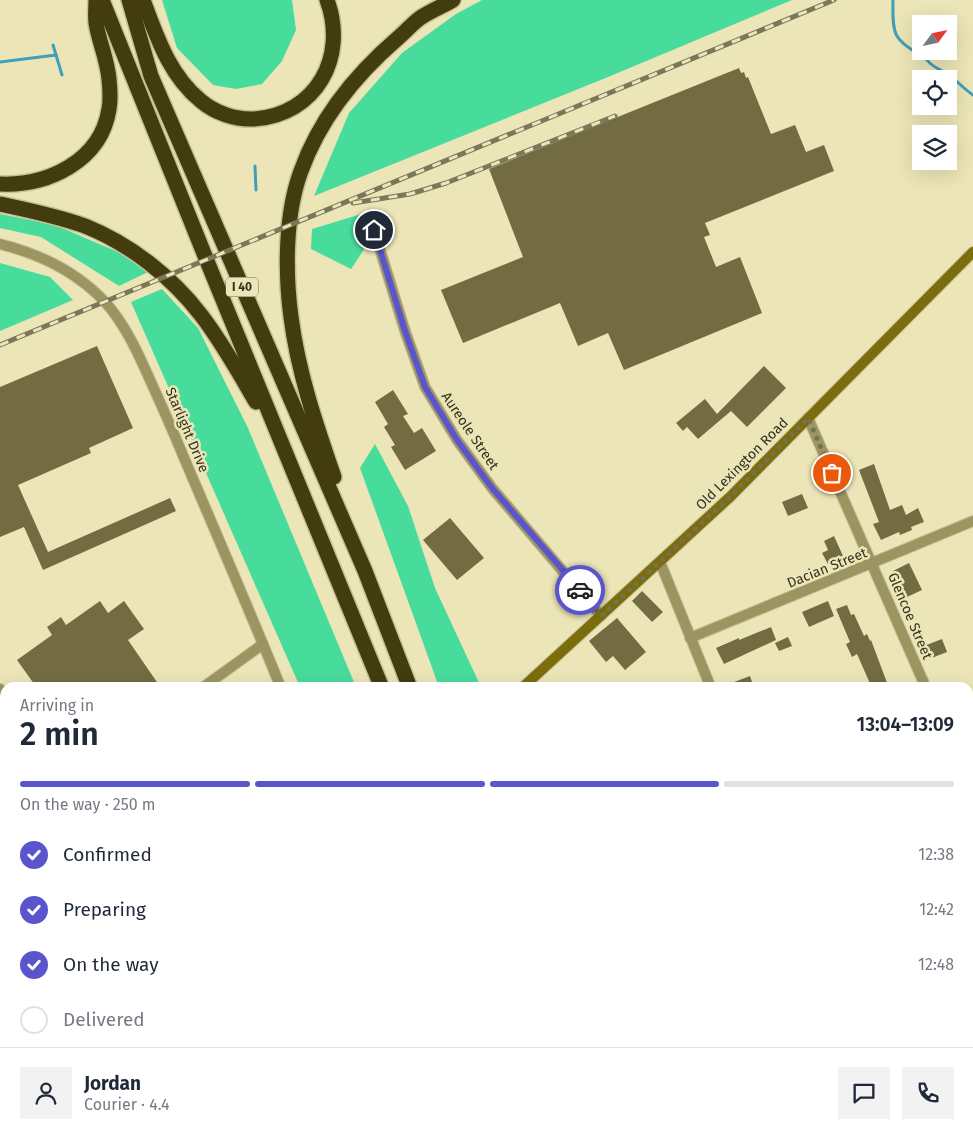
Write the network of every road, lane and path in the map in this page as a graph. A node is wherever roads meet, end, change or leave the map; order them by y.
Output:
1 (96, 0) edge
2 (102, 0) edge
3 (128, 0) edge
4 (143, 0) edge
5 (328, 0) edge
6 (453, 0) edge
7 (0, 184) edge
8 (0, 204) edge
9 (374, 230) dead end
10 (0, 244) edge
11 (973, 252) edge
12 (808, 418) junction
13 (282, 444) junction
14 (973, 521) edge
15 (660, 562) junction
16 (872, 564) junction
17 (364, 571) junction
18 (601, 616) junction
19 (690, 638) junction
20 (263, 644) junction
21 (210, 682) edge
22 (279, 682) edge
23 (380, 682) edge
24 (408, 682) edge
25 (529, 682) edge
26 (708, 682) edge
27 (923, 682) edge

1 - 7 highway
2 - 13 highway, I 40
3 - 17 highway, I 40
4 - 5 highway
6 - 17 highway
8 - 13 highway
9 - 18 street, Aureole Street
10 - 20 street, Starlight Drive
11 - 12 main road, Old Lexington Road
12 - 15 main road, Old Lexington Road
12 - 16 street, Glencoe Street
13 - 23 highway, I 40
14 - 16 street, Dacian Street
15 - 18 main road, Old Lexington Road
15 - 19 street
16 - 19 street, Dacian Street
16 - 27 street, Glencoe Street
17 - 24 highway, I 40
18 - 25 main road, Old Lexington Road
19 - 26 street
20 - 21 street
20 - 22 street, Starlight Drive

